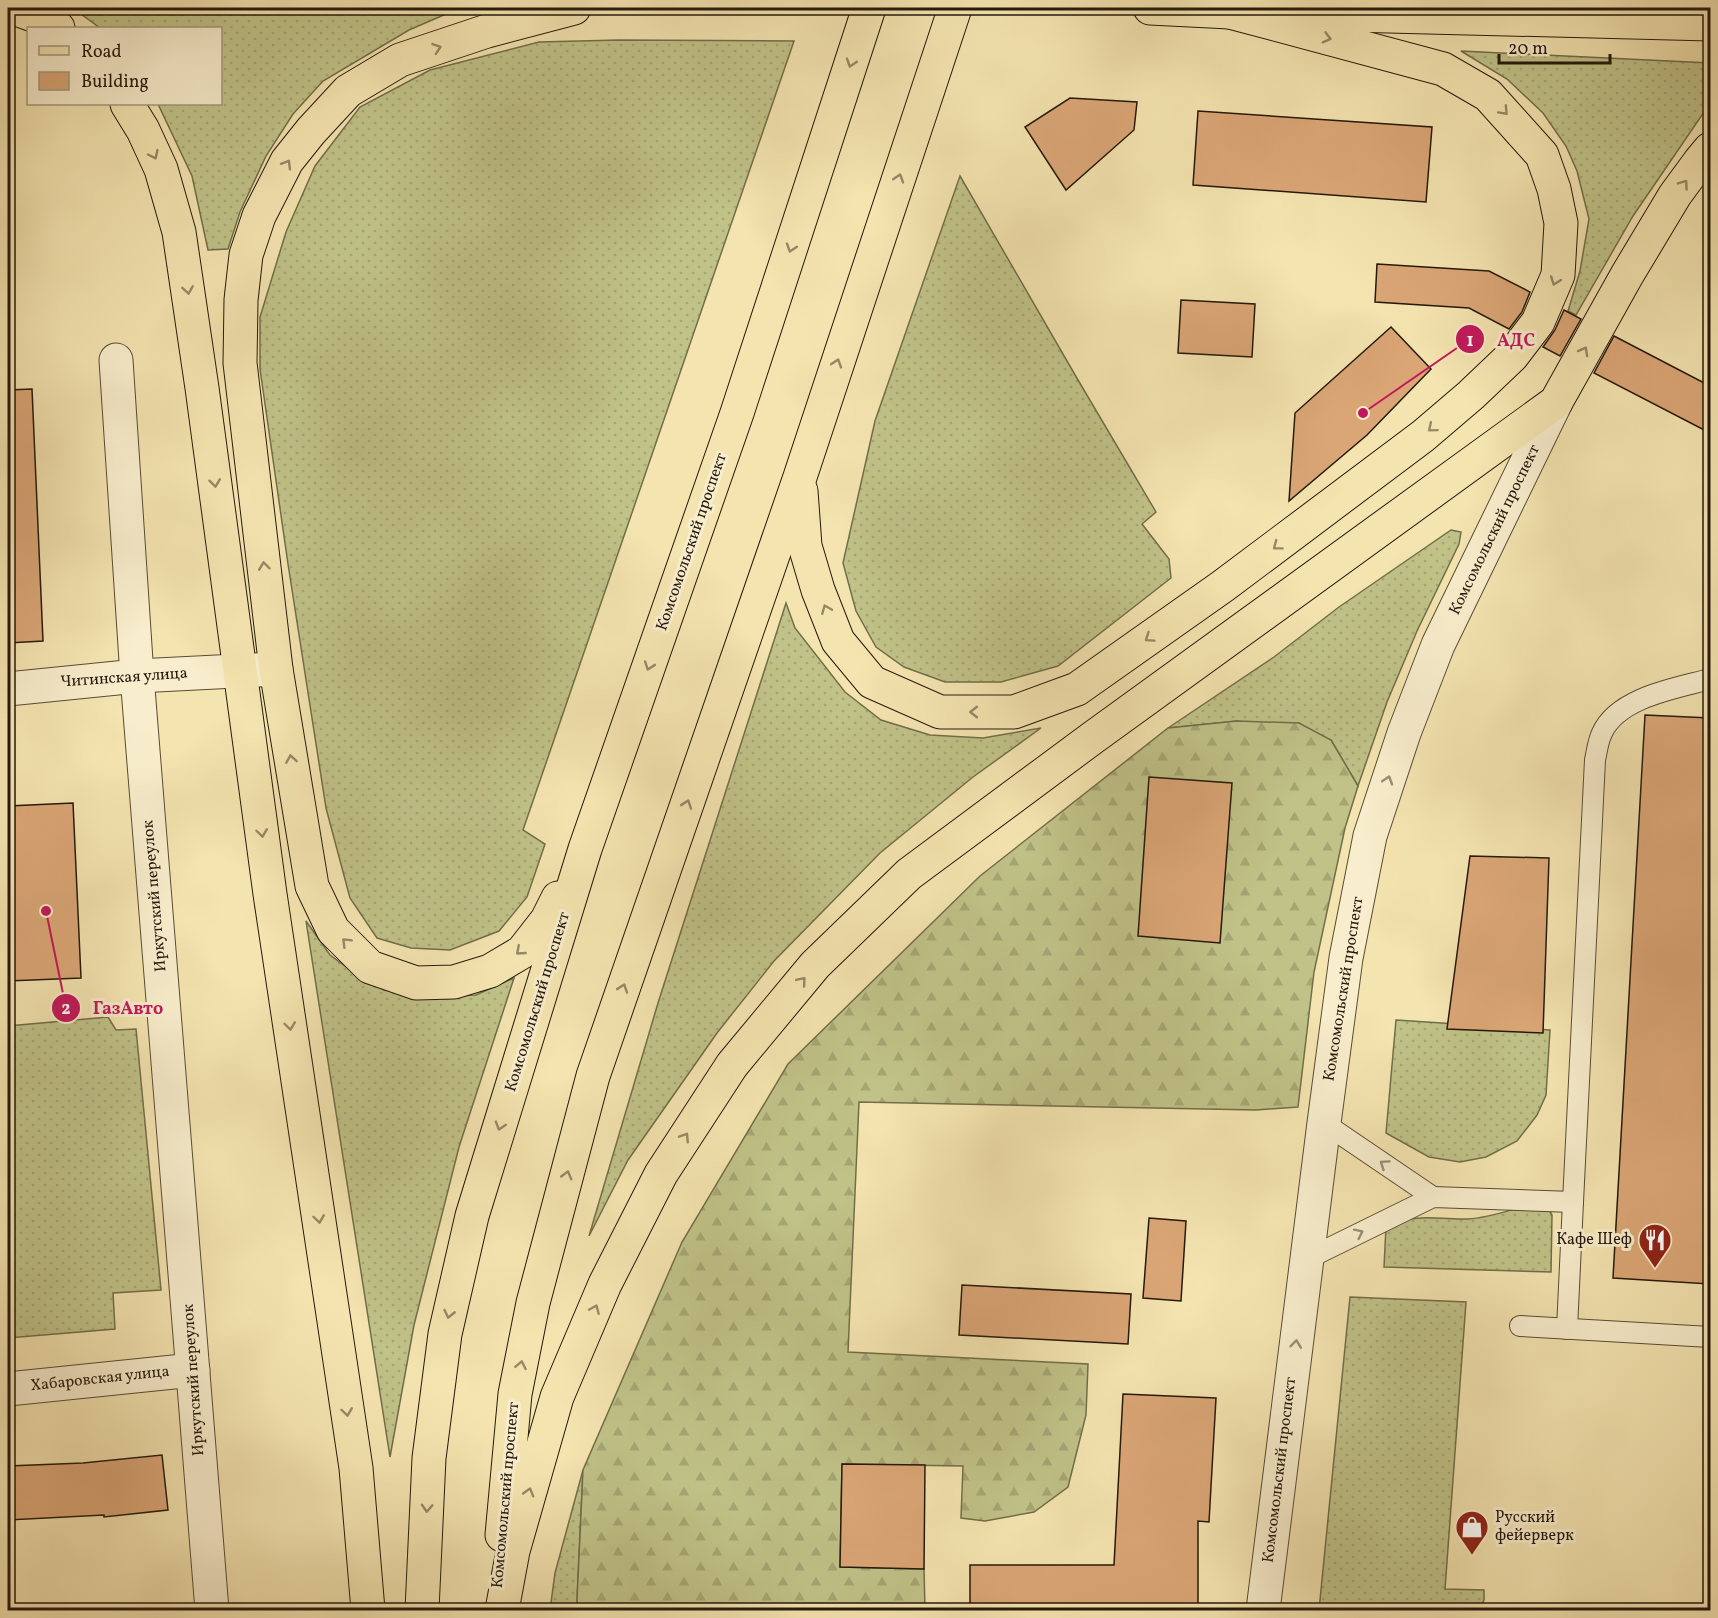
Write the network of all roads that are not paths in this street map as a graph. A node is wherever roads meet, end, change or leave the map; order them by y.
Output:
1 (14, 8) edge
2 (574, 8) edge
3 (869, 8) edge
4 (955, 8) edge
5 (1150, 8) edge
6 (1230, 12) junction
7 (1710, 24) edge
8 (57, 27) edge
9 (128, 105) edge
10 (1710, 149) edge
11 (116, 360) dead end
12 (1556, 402) junction
13 (800, 477) junction
14 (276, 669) junction
15 (241, 671) junction
16 (137, 676) junction
17 (1710, 679) edge
18 (8, 689) edge
19 (585, 849) junction
20 (1324, 1123) junction
21 (1433, 1197) junction
22 (1573, 1202) junction
23 (1306, 1259) junction
24 (1520, 1326) dead end
25 (1567, 1329) junction
26 (1710, 1336) edge
27 (193, 1370) junction
28 (8, 1389) edge
29 (212, 1611) edge
30 (368, 1611) edge
31 (422, 1611) edge
32 (495, 1611) edge
33 (502, 1611) edge
34 (1263, 1611) edge

1 - 8 main road
14 -> 2 main road
3 -> 19 main road, Комсомольский проспект
13 -> 4 main road, Комсомольский проспект
5 - 6 main road
6 - 7 main road
6 -> 13 main road
9 -> 15 main road
12 -> 10 main road
11 - 16 street, Иркутский переулок
20 -> 12 street, Комсомольский проспект
33 -> 12 main road
32 -> 13 main road, Комсомольский проспект
14 - 15 street, Читинская улица
19 -> 14 main road
15 - 16 street, Читинская улица
15 -> 30 main road
16 - 18 street, Читинская улица
16 - 27 street, Иркутский переулок
17 - 22 lane
19 -> 31 main road, Комсомольский проспект
21 -> 20 lane
20 - 23 street, Комсомольский проспект
21 - 22 lane
23 -> 21 lane
22 - 25 lane
34 -> 23 street, Комсомольский проспект
24 - 25 lane
25 - 26 lane
27 - 28 street, Хабаровская улица
27 - 29 street, Иркутский переулок

